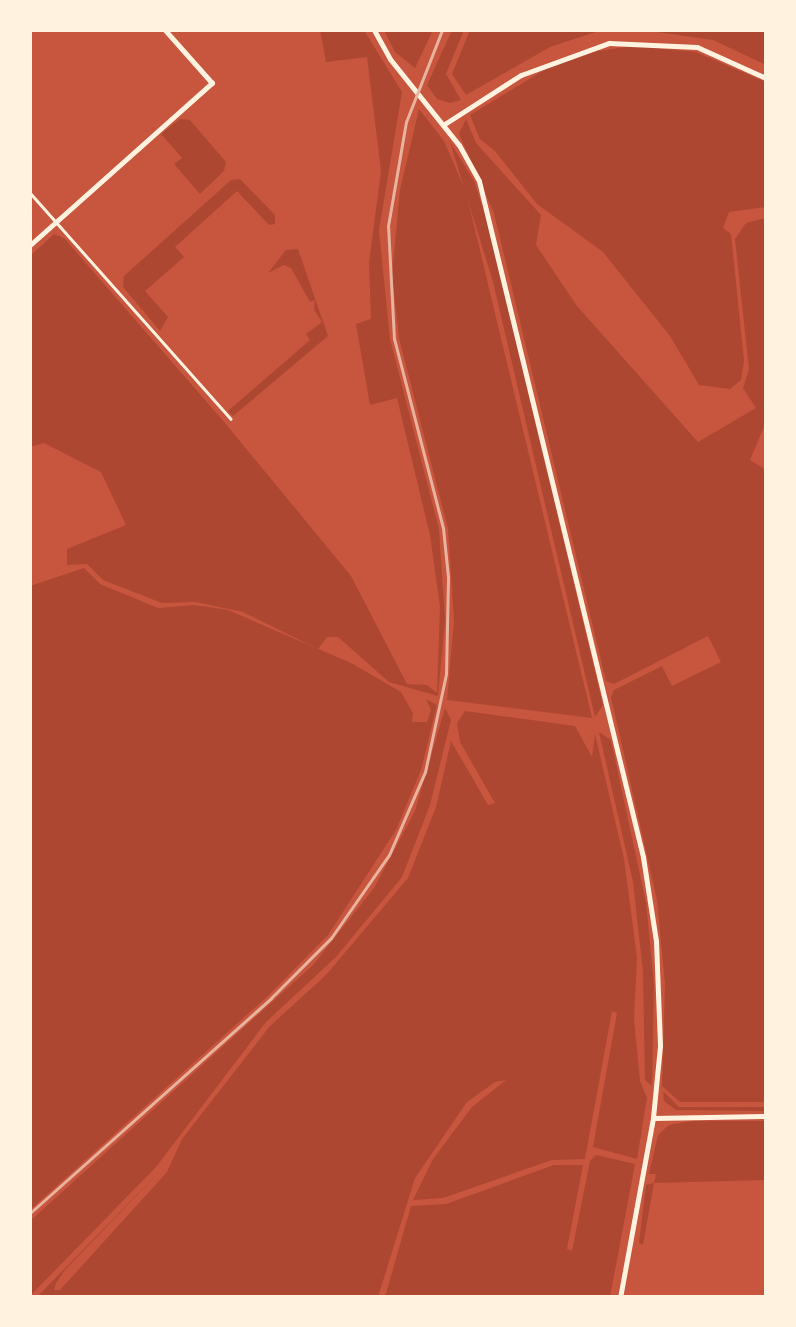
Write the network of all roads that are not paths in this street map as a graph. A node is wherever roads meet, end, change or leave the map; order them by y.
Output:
1 (165, 30) edge
2 (374, 30) edge
3 (766, 78) edge
4 (443, 125) junction
5 (30, 193) edge
6 (55, 222) junction
7 (30, 245) edge
8 (231, 419) dead end
9 (766, 1116) edge
10 (653, 1118) junction
11 (620, 1297) edge

1 - 6 street
2 - 4 street
3 - 4 street
4 - 10 street
5 - 6 lane
6 - 7 street
6 - 8 lane
9 - 10 street
10 - 11 street

